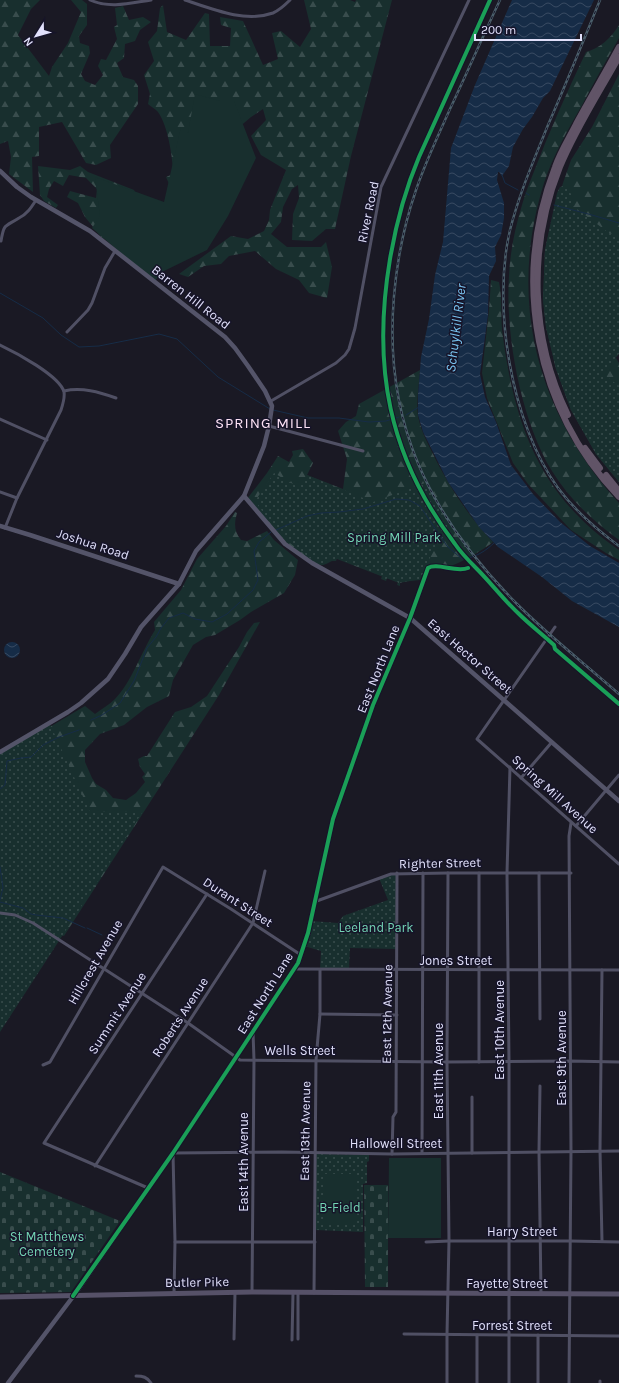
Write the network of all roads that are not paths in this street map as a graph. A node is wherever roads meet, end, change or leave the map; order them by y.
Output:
1 (90, 0) edge
2 (151, 0) edge
3 (186, 0) edge
4 (290, 0) edge
5 (469, 0) edge
6 (619, 47) edge
7 (619, 57) edge
8 (0, 171) edge
9 (36, 200) junction
10 (1, 241) edge
11 (115, 251) junction
12 (67, 332) dead end
13 (0, 345) edge
14 (64, 391) junction
15 (116, 398) dead end
16 (271, 401) junction
17 (0, 419) edge
18 (269, 426) junction
19 (47, 440) junction
20 (363, 451) dead end
21 (619, 491) edge
22 (0, 492) edge
23 (244, 496) junction
24 (619, 497) edge
25 (17, 498) junction
26 (3, 527) edge
27 (468, 568) dead end
28 (179, 584) junction
29 (410, 618) junction
30 (555, 627) dead end
31 (504, 700) junction
32 (552, 742) junction
33 (0, 752) edge
34 (510, 767) junction
35 (619, 775) edge
36 (521, 778) junction
37 (607, 790) junction
38 (619, 801) edge
39 (572, 823) junction
40 (576, 826) junction
41 (619, 864) edge
42 (163, 867) joint
43 (265, 872) dead end
44 (448, 872) junction
45 (397, 873) junction
46 (423, 873) junction
47 (479, 873) junction
48 (507, 873) junction
49 (539, 873) junction
50 (570, 873) junction
51 (207, 894) junction
52 (314, 902) junction
53 (0, 913) edge
54 (253, 923) junction
55 (301, 955) junction
56 (103, 969) junction
57 (294, 969) junction
58 (397, 969) junction
59 (422, 969) junction
60 (571, 969) junction
61 (320, 970) junction
62 (447, 970) junction
63 (478, 970) junction
64 (509, 970) junction
65 (540, 970) junction
66 (602, 970) junction
67 (619, 970) edge
68 (141, 994) junction
69 (320, 1014) junction
70 (397, 1015) junction
71 (540, 1019) dead end
72 (188, 1023) junction
73 (252, 1031) junction
74 (236, 1058) junction
75 (254, 1060) junction
76 (316, 1060) junction
77 (422, 1061) junction
78 (509, 1061) junction
79 (570, 1061) junction
80 (396, 1062) junction
81 (447, 1062) junction
82 (479, 1062) junction
83 (601, 1062) junction
84 (619, 1062) edge
85 (43, 1065) dead end
86 (540, 1086) dead end
87 (472, 1096) dead end
88 (600, 1150) junction
89 (539, 1151) junction
90 (571, 1151) junction
91 (619, 1151) edge
92 (253, 1152) junction
93 (314, 1152) junction
94 (448, 1152) junction
95 (508, 1152) junction
96 (173, 1153) junction
97 (422, 1153) junction
98 (472, 1153) junction
99 (392, 1154) junction
100 (95, 1166) junction
101 (148, 1188) junction
102 (449, 1241) junction
103 (508, 1241) junction
104 (540, 1241) junction
105 (571, 1241) junction
106 (175, 1242) junction
107 (254, 1242) junction
108 (315, 1242) junction
109 (426, 1242) dead end
110 (602, 1242) junction
111 (619, 1242) edge
112 (235, 1292) junction
113 (252, 1292) junction
114 (296, 1293) junction
115 (314, 1293) junction
116 (394, 1293) joint
117 (509, 1293) junction
118 (174, 1294) junction
119 (448, 1294) junction
120 (541, 1294) junction
121 (570, 1294) junction
122 (619, 1294) edge
123 (73, 1296) junction
124 (0, 1297) edge
125 (404, 1334) dead end
126 (447, 1334) junction
127 (477, 1335) junction
128 (509, 1335) junction
129 (538, 1335) junction
130 (571, 1335) junction
131 (619, 1336) edge
132 (234, 1339) dead end
133 (298, 1339) dead end
134 (292, 1340) dead end
135 (136, 1376) dead end
136 (8, 1383) edge
137 (151, 1383) edge
138 (447, 1383) edge
139 (477, 1383) edge
140 (509, 1383) edge
141 (538, 1383) edge
142 (569, 1383) edge

1 - 2 street
3 - 4 street
5 - 16 street, River Road
6 - 24 highway
7 - 21 highway
8 - 9 street, Barren Hill Road
9 - 10 street
9 - 11 street, Barren Hill Road
11 - 12 street
11 - 16 street, Barren Hill Road
13 - 14 street
14 - 15 street
14 - 19 street
16 - 18 street
17 - 19 street
18 - 20 street
18 - 23 street
19 - 25 street
22 - 25 street
23 - 28 street
23 - 29 street, East Hector Street
25 - 26 street
26 - 28 street, Joshua Road
27 - 29 street
28 - 33 street
29 - 31 street, East Hector Street
29 - 52 street, East North Lane
30 - 31 street
31 - 32 street, East Hector Street
31 - 34 street, Spring Mill Avenue
32 - 36 street
32 - 37 street, East Hector Street
34 - 36 street, Spring Mill Avenue
34 - 48 street, East 10th Avenue
35 - 37 street
36 - 39 street, Spring Mill Avenue
37 - 38 street, East Hector Street
37 - 40 street
39 - 40 street, Spring Mill Avenue
39 - 50 street, East 9th Avenue
40 - 41 street, Spring Mill Avenue
42 - 51 street, Durant Street
42 - 56 street, Hillcrest Avenue
43 - 54 street, Roberts Avenue
44 - 46 street, Righter Street
44 - 47 street, Righter Street
44 - 62 street, East 11th Avenue
45 - 46 street, Righter Street
45 - 52 street, Righter Street
45 - 58 street, East 12th Avenue
46 - 59 street
47 - 48 street, Righter Street
47 - 63 street
48 - 49 street, Righter Street
48 - 64 street, East 10th Avenue
49 - 50 street, Righter Street
49 - 65 street
50 - 60 street, East 9th Avenue
51 - 54 street, Durant Street
51 - 68 street, Summit Avenue
52 - 55 street, East North Lane
53 - 56 street, Wells Street
54 - 55 street, Durant Street
54 - 72 street, Roberts Avenue
55 - 57 street, East North Lane
56 - 68 street, Wells Street
56 - 85 street, Hillcrest Avenue
57 - 61 street, Jones Street
57 - 73 street, East North Lane
58 - 59 street, Jones Street
58 - 61 street, Jones Street
58 - 70 street, East 12th Avenue
59 - 62 street, Jones Street
59 - 77 street
60 - 65 street, Jones Street
60 - 66 street, Jones Street
60 - 79 street, East 9th Avenue
61 - 69 street, East 13th Avenue
62 - 63 street, Jones Street
62 - 81 street, East 11th Avenue
63 - 64 street, Jones Street
63 - 82 street
64 - 65 street, Jones Street
64 - 78 street, East 10th Avenue
65 - 71 street
66 - 67 street, Jones Street
66 - 83 street
68 - 72 street, Wells Street
68 - 100 street, Summit Avenue
69 - 70 street
69 - 76 street, East 13th Avenue
70 - 80 street, East 12th Avenue
72 - 74 street, Wells Street
72 - 100 street, Roberts Avenue
73 - 74 street, East North Lane
73 - 75 street, East 14th Avenue
74 - 75 street, Wells Street
74 - 96 street, East North Lane
75 - 76 street, Wells Street
75 - 92 street, East 14th Avenue
76 - 80 street, Wells Street
76 - 93 street, East 13th Avenue
77 - 80 street, Wells Street
77 - 81 street, Wells Street
77 - 97 street
78 - 79 street, Wells Street
78 - 82 street, Wells Street
78 - 95 street, East 10th Avenue
79 - 83 street, Wells Street
79 - 90 street, East 9th Avenue
80 - 99 street, East 12th Avenue
81 - 82 street, Wells Street
81 - 94 street, East 11th Avenue
83 - 84 street, Wells Street
83 - 88 street
86 - 89 street
87 - 98 street
88 - 90 street, Hallowell Street
88 - 91 street, Hallowell Street
88 - 110 street
89 - 90 street, Hallowell Street
89 - 95 street, Hallowell Street
89 - 104 street
90 - 105 street, East 9th Avenue
92 - 93 street, Hallowell Street
92 - 96 street, Hallowell Street
92 - 107 street, East 14th Avenue
93 - 99 street, Hallowell Street
93 - 108 street, East 13th Avenue
94 - 97 street, Hallowell Street
94 - 98 street, Hallowell Street
94 - 102 street, East 11th Avenue
95 - 98 street, Hallowell Street
95 - 103 street, East 10th Avenue
96 - 101 street, East North Lane
96 - 106 street
97 - 99 street, Hallowell Street
100 - 101 street
101 - 123 street, East North Lane
102 - 103 street, Harry Street
102 - 109 street, Harry Street
102 - 119 street, East 11th Avenue
103 - 104 street, Harry Street
103 - 117 street, East 10th Avenue
104 - 105 street, Harry Street
104 - 120 street
105 - 110 street, Harry Street
105 - 121 street, East 9th Avenue
106 - 107 street
106 - 118 street
107 - 108 street
107 - 113 street, East 14th Avenue
108 - 115 street, East 13th Avenue
110 - 111 street, Harry Street
112 - 113 main road, Butler Pike
112 - 118 main road, Butler Pike
112 - 132 street
113 - 114 main road, Butler Pike
114 - 115 main road, Butler Pike
114 - 133 street
114 - 134 street
115 - 116 main road, Butler Pike
116 - 119 main road, Fayette Street
117 - 119 main road, Fayette Street
117 - 120 main road, Fayette Street
117 - 128 street, East 10th Avenue
118 - 123 main road, Butler Pike
119 - 126 street, East 11th Avenue
120 - 121 main road, Fayette Street
121 - 122 main road, Fayette Street
121 - 130 street, East 9th Avenue
123 - 124 main road, Butler Pike
123 - 136 street, East North Lane
125 - 126 street, Forrest Street
126 - 127 street, Forrest Street
126 - 138 street, East 11th Avenue
127 - 128 street, Forrest Street
127 - 139 street
128 - 129 street, Forrest Street
128 - 140 street, East 10th Avenue
129 - 130 street, Forrest Street
129 - 141 street
130 - 131 street, Forrest Street
130 - 142 street, East 9th Avenue
135 - 137 street

